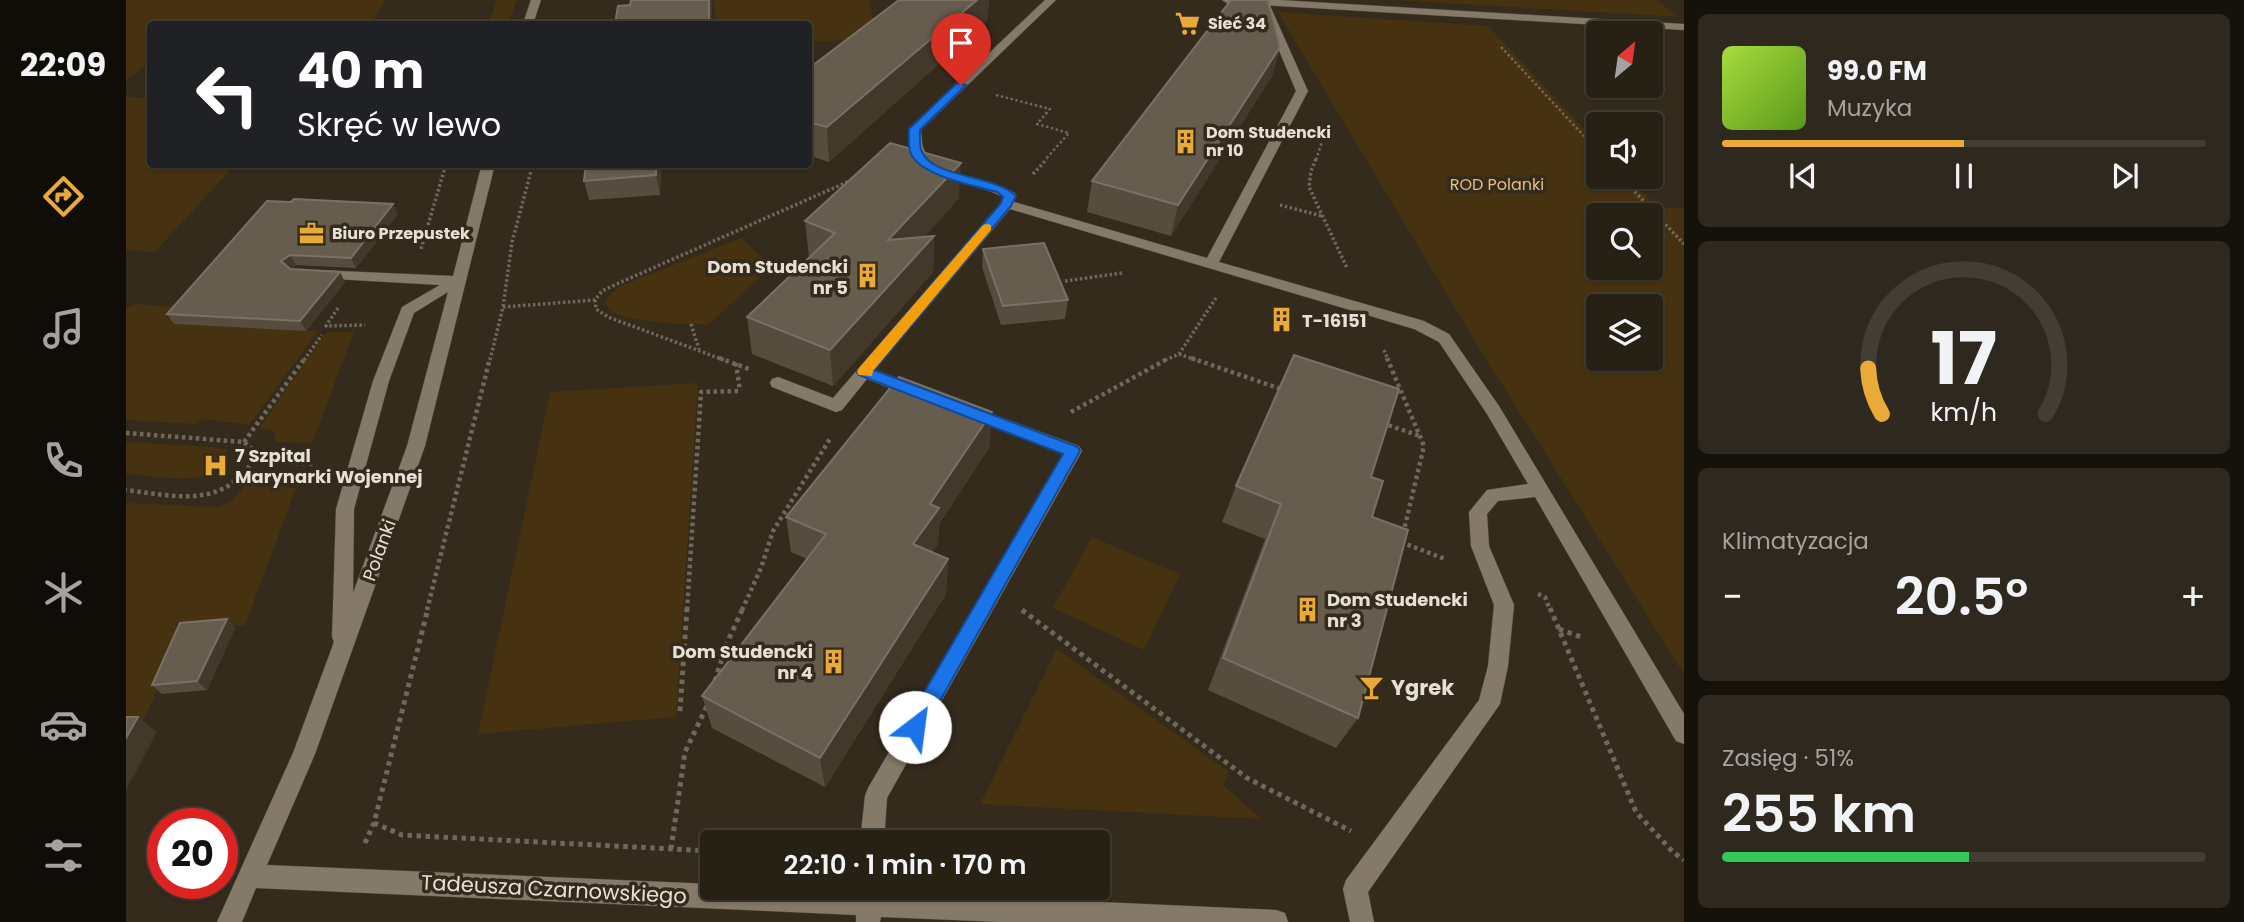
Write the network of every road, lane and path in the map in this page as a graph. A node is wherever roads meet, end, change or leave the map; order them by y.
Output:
1 (536, 0) edge
2 (1051, 0) edge
3 (1227, 0) edge
4 (1266, 2) junction
5 (1471, 14) junction
6 (529, 21) edge
7 (1684, 27) edge
8 (986, 92) dead end
9 (1586, 138) edge
10 (916, 152) junction
11 (445, 168) edge
12 (488, 168) edge
13 (532, 168) edge
14 (1632, 189) edge
15 (1248, 196) junction
16 (1008, 200) junction
17 (1323, 216) dead end
18 (1684, 244) edge
19 (421, 249) dead end
20 (1211, 264) junction
21 (1233, 270) junction
22 (296, 272) edge
23 (457, 281) junction
24 (595, 300) junction
25 (343, 301) dead end
26 (503, 307) junction
27 (691, 324) dead end
28 (356, 325) dead end
29 (321, 335) dead end
30 (700, 350) junction
31 (1179, 354) junction
32 (864, 372) junction
33 (778, 383) joint
34 (740, 391) dead end
35 (1293, 393) edge
36 (928, 396) edge
37 (954, 406) edge
38 (1369, 419) edge
39 (835, 430) dead end
40 (126, 433) edge
41 (1030, 435) junction
42 (1420, 436) dead end
43 (244, 442) junction
44 (253, 461) junction
45 (314, 464) dead end
46 (1538, 489) junction
47 (126, 490) edge
48 (1401, 543) edge
49 (1492, 576) junction
50 (993, 589) junction
51 (341, 655) junction
52 (680, 711) dead end
53 (1684, 734) edge
54 (873, 830) edge
55 (1384, 847) junction
56 (671, 849) junction
57 (700, 850) edge
58 (1684, 860) edge
59 (251, 876) junction
60 (869, 904) edge
61 (229, 922) edge
62 (1276, 922) edge
63 (1362, 922) edge

1 - 6 street
2 - 10 street
3 - 4 street
4 - 5 street
4 - 15 street
5 - 7 street
5 - 9 path
8 - 16 path
10 - 16 street
10 - 24 path
11 - 19 path
12 - 23 street, Polanki
13 - 26 path
14 - 18 path
15 - 17 path
15 - 20 street
16 - 20 street
16 - 32 street
20 - 21 street
21 - 31 path
21 - 46 street
22 - 23 street
23 - 51 street, Polanki
23 - 51 street
24 - 26 path
24 - 30 path
25 - 28 path
26 - 56 path
27 - 30 path
29 - 43 path
30 - 33 path
31 - 35 path
31 - 41 path
32 - 33 street
32 - 36 street
34 - 52 path
37 - 41 street
38 - 42 path
39 - 56 path
40 - 43 path
41 - 50 street
43 - 44 path
44 - 45 path
44 - 47 path
46 - 49 street
46 - 53 street
48 - 49 path
49 - 55 street
49 - 58 path
50 - 54 street
50 - 55 path
51 - 59 street, Polanki
55 - 63 street
56 - 57 path
59 - 60 street, Tadeusza Czarnowskiego
59 - 61 street, Polanki
60 - 62 street, Tadeusza Czarnowskiego

